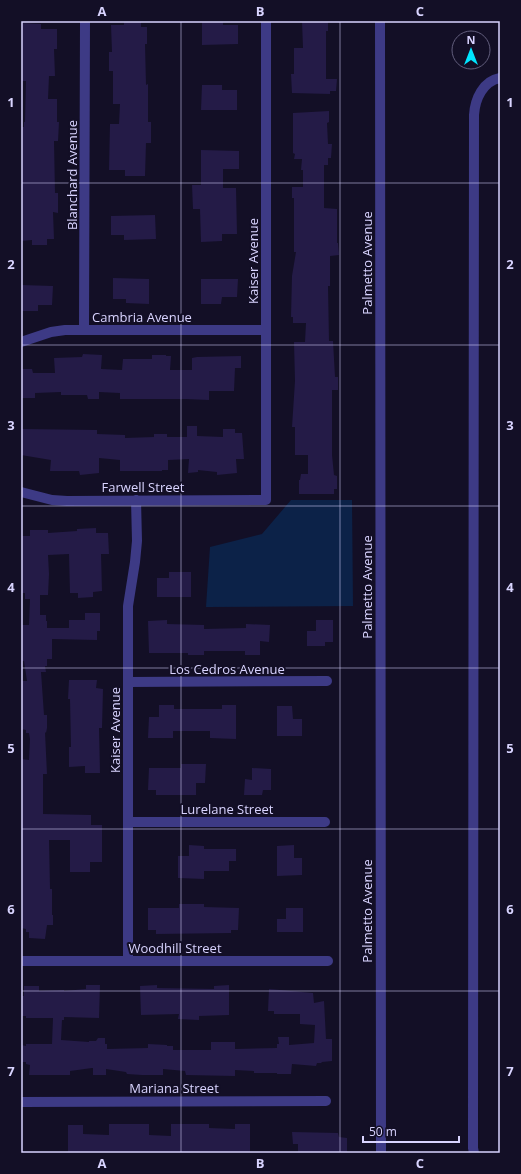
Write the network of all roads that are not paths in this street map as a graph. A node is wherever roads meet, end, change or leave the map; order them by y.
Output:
1 (85, 21) edge
2 (266, 21) edge
3 (380, 21) edge
4 (500, 78) edge
5 (84, 330) junction
6 (266, 330) junction
7 (21, 342) edge
8 (21, 492) edge
9 (136, 500) junction
10 (266, 500) joint
11 (327, 681) dead end
12 (128, 682) junction
13 (129, 822) junction
14 (326, 822) dead end
15 (21, 961) edge
16 (128, 961) junction
17 (328, 961) dead end
18 (326, 1100) dead end
19 (21, 1102) edge
20 (381, 1153) edge
21 (474, 1153) edge

1 - 5 street, Blanchard Avenue
2 - 6 street, Kaiser Avenue
3 - 20 street, Palmetto Avenue
4 - 21 street
5 - 6 street, Cambria Avenue
5 - 7 street, Cambria Avenue
6 - 10 street, Kaiser Avenue
8 - 9 street, Farwell Street
9 - 10 street, Farwell Street
9 - 12 street, Kaiser Avenue
11 - 12 street, Los Cedros Avenue
12 - 13 street, Kaiser Avenue
13 - 14 street, Lurelane Street
13 - 16 street, Kaiser Avenue
15 - 16 street, Woodhill Street
16 - 17 street, Woodhill Street
18 - 19 street, Mariana Street

